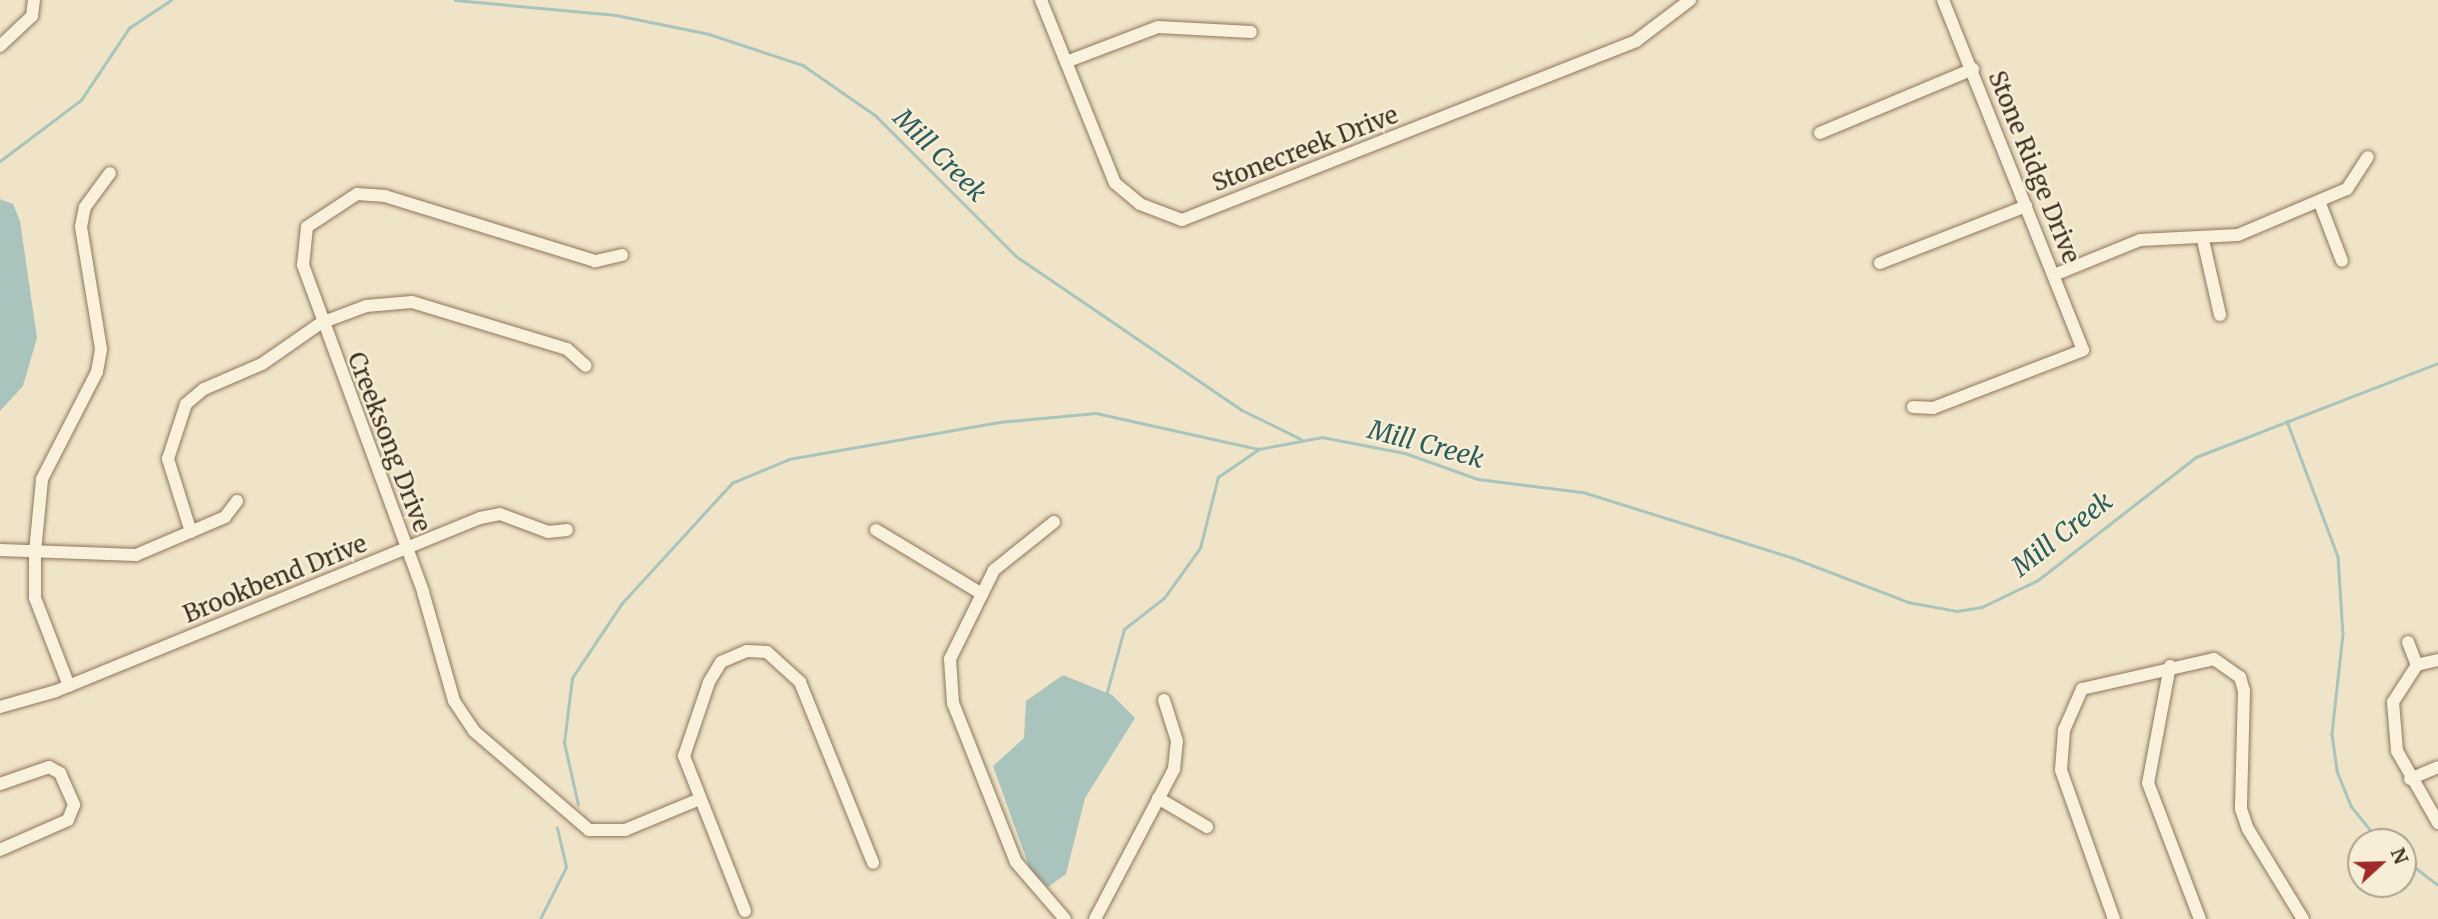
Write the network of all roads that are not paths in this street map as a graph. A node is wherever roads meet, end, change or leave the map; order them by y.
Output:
1 (34, 0) edge
2 (1041, 0) edge
3 (1943, 0) edge
4 (1688, 1) edge
5 (1251, 32) dead end
6 (0, 46) edge
7 (1066, 62) junction
8 (1973, 69) junction
9 (1820, 132) dead end
10 (2368, 157) dead end
11 (110, 173) dead end
12 (2319, 201) junction
13 (2026, 206) junction
14 (2203, 240) junction
15 (622, 256) dead end
16 (2342, 261) dead end
17 (1880, 263) dead end
18 (2054, 275) junction
19 (2220, 315) dead end
20 (321, 323) junction
21 (586, 366) dead end
22 (1913, 407) dead end
23 (237, 501) dead end
24 (1055, 522) dead end
25 (567, 530) dead end
26 (876, 530) dead end
27 (191, 532) junction
28 (407, 547) junction
29 (0, 551) edge
30 (35, 552) junction
31 (982, 594) junction
32 (2408, 642) dead end
33 (2438, 660) edge
34 (2417, 665) junction
35 (2170, 666) junction
36 (69, 685) junction
37 (1164, 700) dead end
38 (0, 707) edge
39 (2438, 767) edge
40 (2410, 779) junction
41 (0, 785) edge
42 (1158, 797) junction
43 (699, 799) junction
44 (2438, 823) edge
45 (1207, 827) dead end
46 (0, 850) edge
47 (873, 863) dead end
48 (745, 911) dead end
49 (1049, 913) edge
50 (1065, 919) edge
51 (1095, 919) edge
52 (2114, 919) edge
53 (2200, 919) edge
54 (2303, 919) edge

1 - 6 street
2 - 7 street, Stonecreek Drive
3 - 8 street, Stone Ridge Drive
4 - 7 street, Stonecreek Drive
5 - 7 street
8 - 9 street
8 - 13 street, Stone Ridge Drive
10 - 12 street
11 - 30 street
12 - 14 street
12 - 16 street
13 - 17 street
13 - 18 street, Stone Ridge Drive
14 - 18 street
14 - 19 street
15 - 20 street, Creeksong Drive
18 - 22 street, Stone Ridge Drive
20 - 21 street
20 - 27 street
20 - 28 street, Creeksong Drive
23 - 27 street
24 - 31 street
25 - 28 street, Brookbend Drive
26 - 31 street
27 - 30 street
28 - 36 street, Brookbend Drive
28 - 43 street, Creeksong Drive
29 - 30 street
30 - 36 street
31 - 49 street
32 - 34 street
33 - 34 street
34 - 40 street
35 - 52 street
35 - 53 street
35 - 54 street
36 - 38 street, Brookbend Drive
37 - 42 street
39 - 40 street
40 - 44 street
41 - 46 street
42 - 45 street
42 - 51 street
43 - 47 street
43 - 48 street
49 - 50 street

